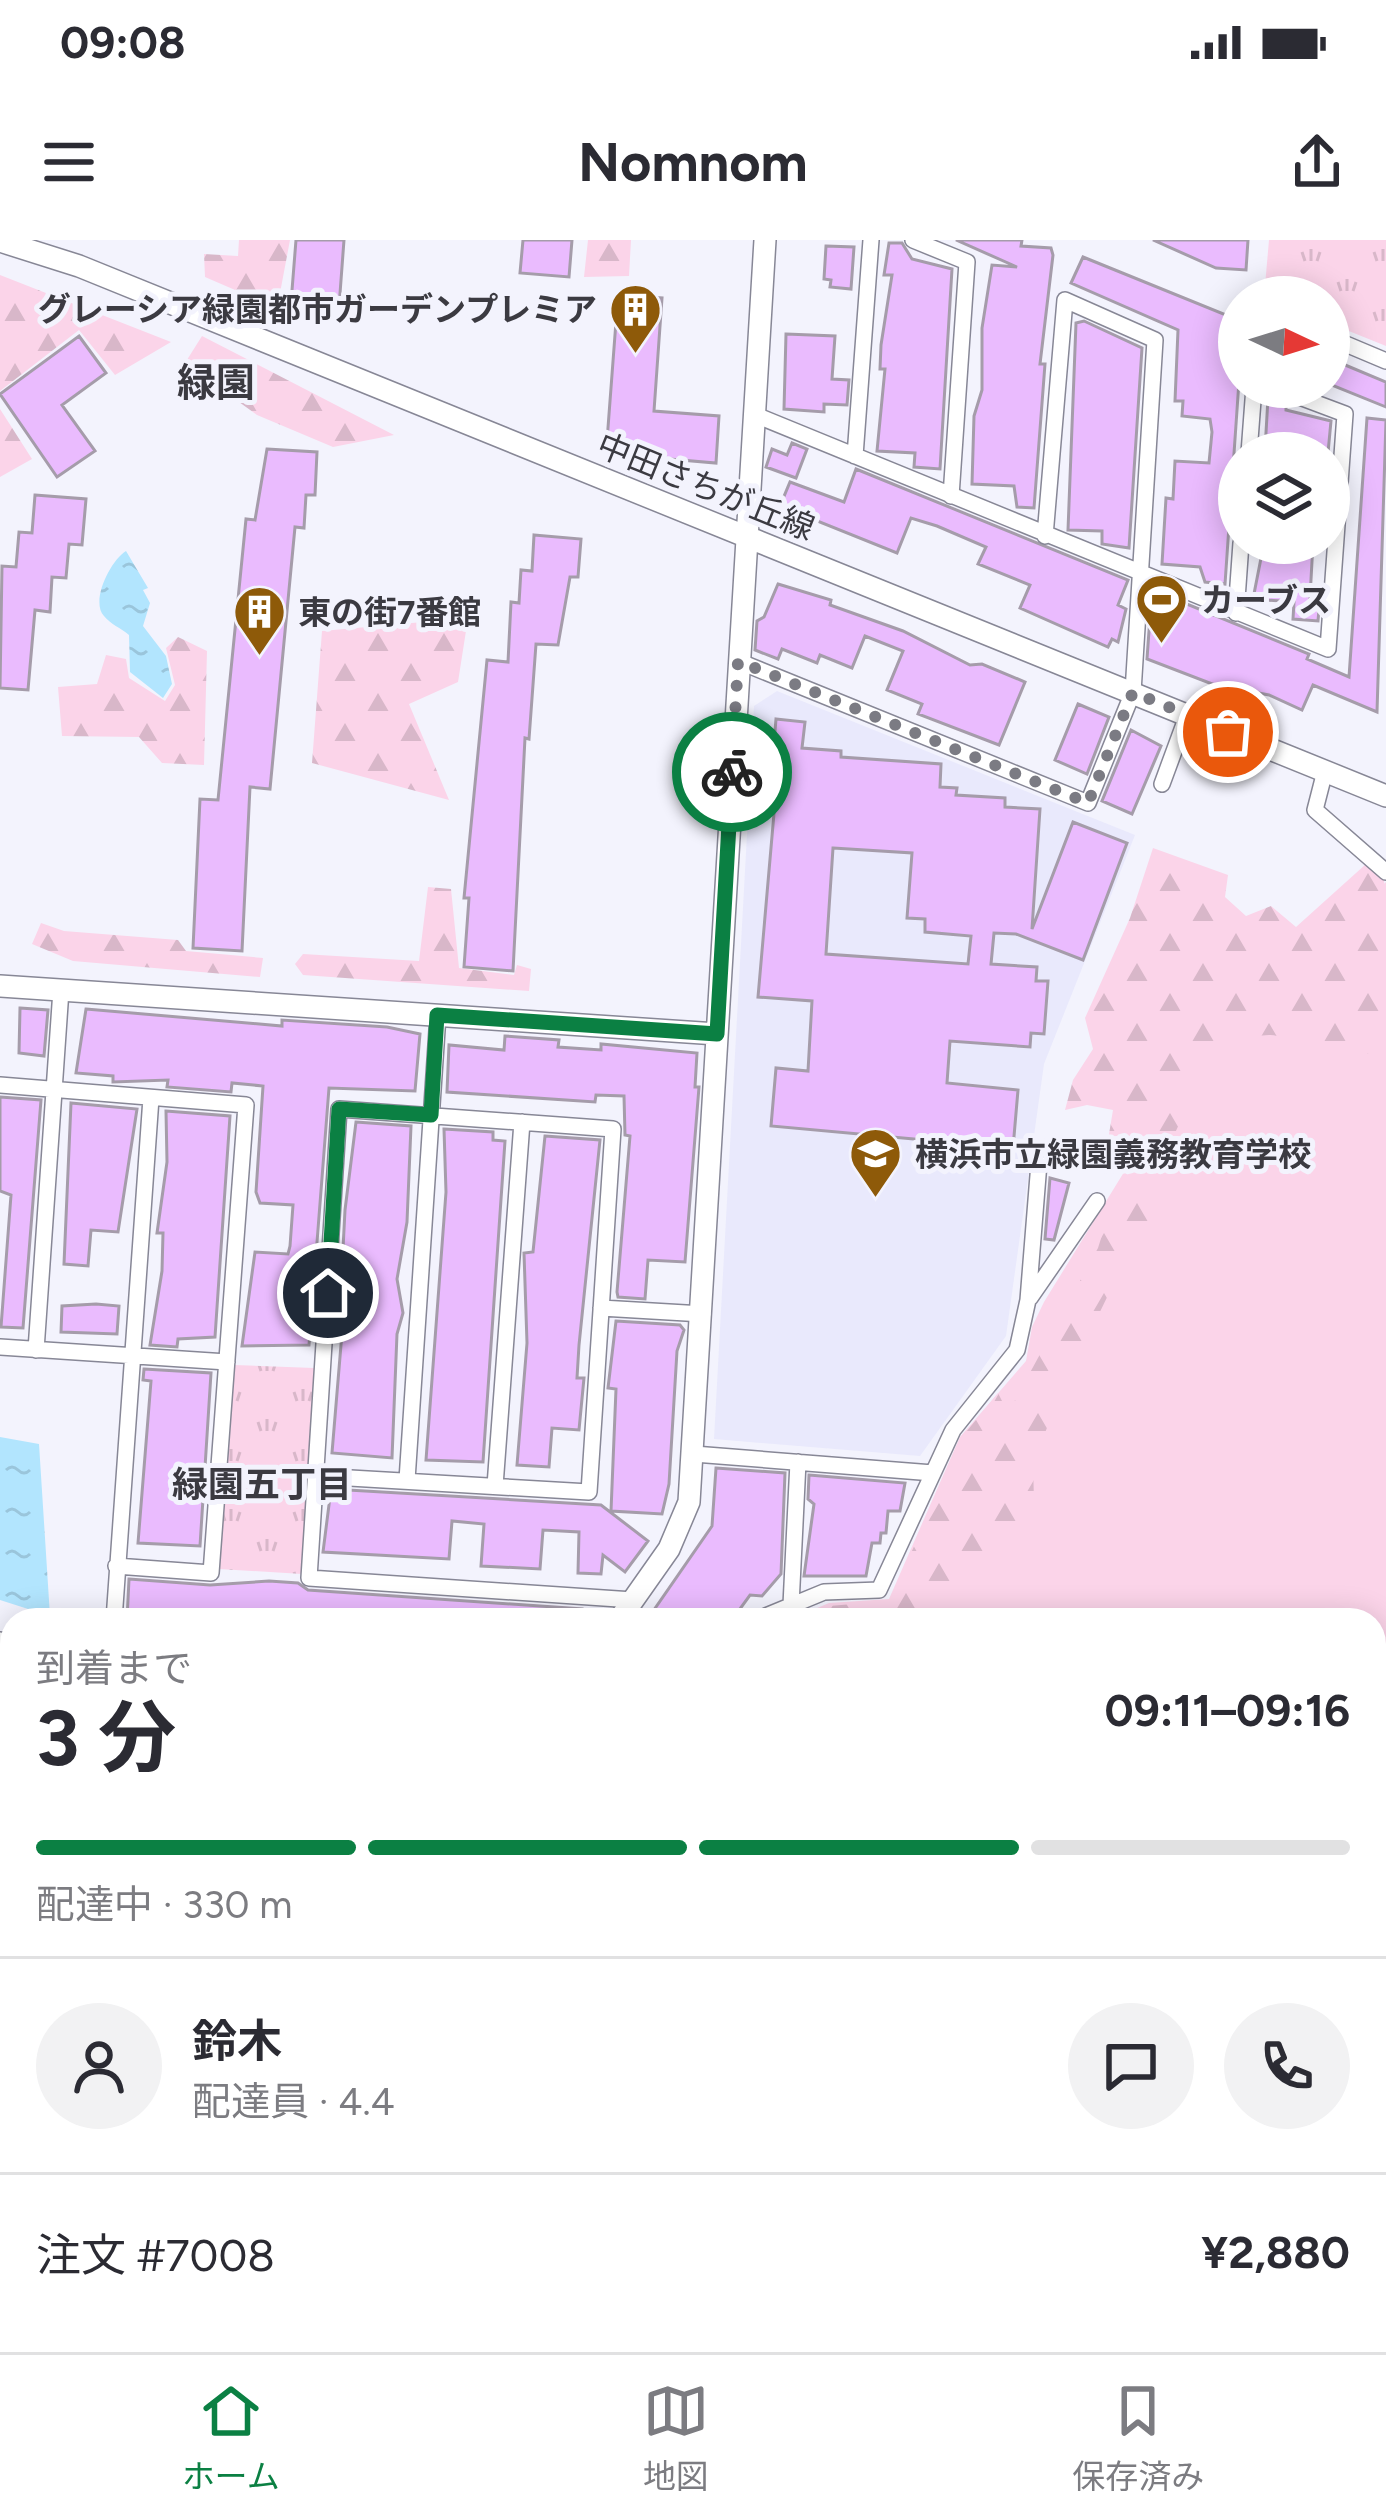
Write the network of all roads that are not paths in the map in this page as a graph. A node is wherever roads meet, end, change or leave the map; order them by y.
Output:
1 (765, 240) edge
2 (871, 240) edge
3 (913, 240) edge
4 (0, 242) edge
5 (1350, 346) edge
6 (1386, 361) edge
7 (1329, 408) edge
8 (753, 414) junction
9 (855, 456) junction
10 (950, 496) junction
11 (1046, 536) junction
12 (745, 538) junction
13 (1240, 564) edge
14 (1140, 575) junction
15 (1236, 613) junction
16 (738, 661) junction
17 (1133, 692) junction
18 (1187, 716) junction
19 (1325, 771) junction
20 (1162, 784) dead end
21 (1386, 796) edge
22 (1386, 872) edge
23 (0, 986) edge
24 (61, 990) junction
25 (437, 1015) junction
26 (717, 1034) junction
27 (0, 1085) edge
28 (54, 1090) junction
29 (151, 1098) junction
30 (431, 1115) junction
31 (522, 1122) junction
32 (1039, 1163) dead end
33 (1097, 1201) dead end
34 (1028, 1300) junction
35 (601, 1308) junction
36 (703, 1314) junction
37 (0, 1347) edge
38 (36, 1350) junction
39 (131, 1356) junction
40 (227, 1362) junction
41 (694, 1454) junction
42 (797, 1462) junction
43 (933, 1473) junction
44 (316, 1476) junction
45 (406, 1480) junction
46 (495, 1486) junction
47 (116, 1566) junction
48 (633, 1600) junction
49 (791, 1605) junction
50 (114, 1608) edge
51 (627, 1608) edge
52 (784, 1608) edge

1 - 8 street
2 - 9 street
3 - 10 street
4 - 12 street, 中田さちが丘線
5 - 6 street
7 - 15 street
8 - 9 street
8 - 12 street
9 - 10 street
10 - 11 street
11 - 14 street
11 - 14 street
12 - 16 street
12 - 17 street, 中田さちが丘線
13 - 15 street
14 - 15 street
14 - 17 street
16 - 17 street
16 - 26 street
17 - 18 street, 中田さちが丘線
18 - 19 street, 中田さちが丘線
18 - 20 street
19 - 21 street, 中田さちが丘線
19 - 22 street
23 - 24 street
24 - 25 street
24 - 28 street
25 - 26 street
25 - 30 street
26 - 36 street
27 - 28 street
28 - 29 street
28 - 38 street
29 - 39 street
29 - 40 street
30 - 31 street
30 - 44 street
30 - 45 street
31 - 35 street
31 - 46 street
32 - 34 street
33 - 34 street
34 - 43 street
35 - 36 street
35 - 46 street
36 - 41 street
37 - 38 street
38 - 39 street
39 - 40 street
39 - 47 street
40 - 47 street
41 - 42 street
41 - 48 street
42 - 43 street
42 - 49 street
43 - 49 street
44 - 45 street
44 - 48 street
45 - 46 street
47 - 50 street
48 - 51 street
49 - 52 street

